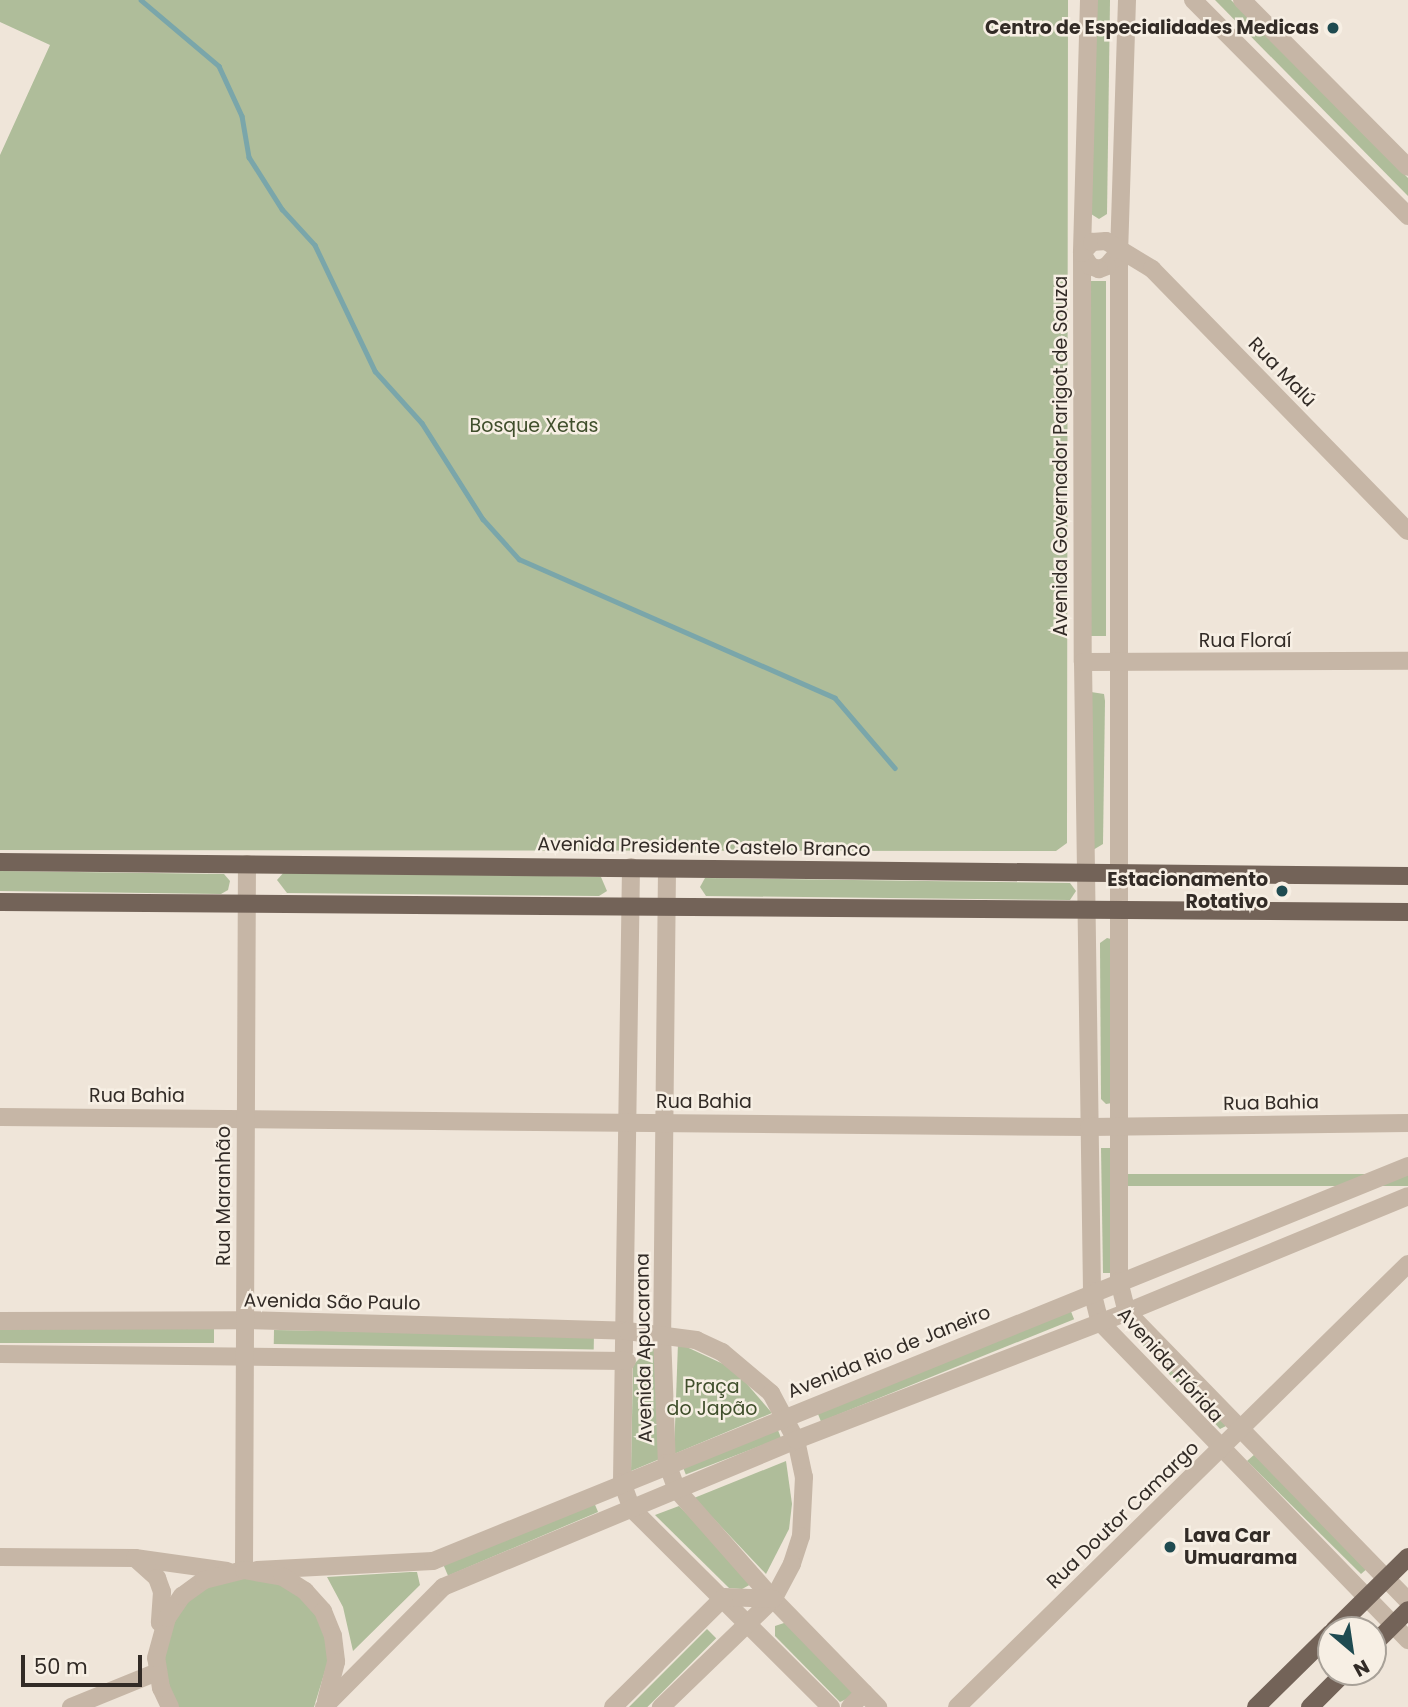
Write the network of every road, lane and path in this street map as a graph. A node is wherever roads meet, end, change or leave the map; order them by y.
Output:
1 (1089, 0) edge
2 (1127, 0) edge
3 (1193, 0) edge
4 (1242, 0) edge
5 (1408, 167) edge
6 (1408, 216) edge
7 (1119, 252) junction
8 (1082, 253) junction
9 (1408, 531) edge
10 (1408, 661) edge
11 (1083, 662) junction
12 (1118, 662) junction
13 (0, 862) edge
14 (247, 864) junction
15 (631, 867) junction
16 (667, 869) junction
17 (1084, 872) junction
18 (1119, 873) junction
19 (1408, 876) edge
20 (247, 901) junction
21 (0, 902) edge
22 (629, 907) junction
23 (665, 907) junction
24 (1085, 912) junction
25 (1120, 912) junction
26 (1408, 912) edge
27 (0, 1117) edge
28 (245, 1117) junction
29 (629, 1123) junction
30 (663, 1123) junction
31 (1408, 1123) edge
32 (1116, 1126) junction
33 (1090, 1127) junction
34 (1408, 1166) edge
35 (1408, 1196) edge
36 (1408, 1264) edge
37 (1119, 1281) junction
38 (1092, 1291) junction
39 (1127, 1312) junction
40 (244, 1320) junction
41 (0, 1321) edge
42 (1100, 1322) junction
43 (627, 1331) junction
44 (662, 1335) junction
45 (0, 1354) edge
46 (244, 1356) junction
47 (627, 1361) junction
48 (786, 1417) junction
49 (1238, 1430) junction
50 (796, 1440) junction
51 (1220, 1449) junction
52 (667, 1463) junction
53 (622, 1482) junction
54 (677, 1490) junction
55 (632, 1508) junction
56 (0, 1557) edge
57 (1408, 1557) edge
58 (135, 1558) junction
59 (433, 1561) junction
60 (244, 1570) junction
61 (1386, 1579) junction
62 (443, 1587) junction
63 (724, 1597) junction
64 (1367, 1598) junction
65 (773, 1599) junction
66 (1408, 1601) edge
67 (1408, 1610) edge
68 (1349, 1616) edge
69 (749, 1622) junction
70 (1394, 1625) junction
71 (1387, 1632) edge
72 (1408, 1640) edge
73 (158, 1644) junction
74 (1317, 1649) edge
75 (157, 1672) junction
76 (1331, 1686) edge
77 (864, 1693) junction
78 (166, 1706) edge
79 (71, 1707) edge
80 (323, 1707) edge
81 (613, 1707) edge
82 (662, 1707) edge
83 (831, 1707) edge
84 (850, 1707) edge
85 (878, 1707) edge
86 (957, 1707) edge
87 (1256, 1707) edge
88 (1310, 1707) edge

1 - 8 street, Avenida Governador Parigot de Souza
2 - 7 street
3 - 6 street
4 - 5 street
7 - 8 street, Rua Malú
7 - 9 street, Rua Malú
7 - 12 street
8 - 11 street, Avenida Governador Parigot de Souza
10 - 12 street, Rua Floraí
11 - 12 street, Rua Floraí
11 - 17 street, Avenida Governador Parigot de Souza
12 - 18 street
13 - 14 main road, Avenida Presidente Castelo Branco
14 - 15 main road, Avenida Presidente Castelo Branco
14 - 20 street, Rua Maranhão
15 - 16 main road, Avenida Presidente Castelo Branco
15 - 22 street, Avenida Apucarana
16 - 17 main road, Avenida Presidente Castelo Branco
16 - 23 street, Avenida Apucarana
17 - 18 main road, Avenida Presidente Castelo Branco
17 - 24 street, Avenida Governador Parigot de Souza
18 - 19 main road, Avenida Presidente Castelo Branco
18 - 25 street
20 - 21 main road
20 - 22 main road
20 - 28 street, Rua Maranhão
22 - 23 main road
22 - 29 street, Avenida Apucarana
23 - 24 main road
23 - 30 street, Avenida Apucarana
24 - 25 main road
24 - 33 street, Avenida Flórida
25 - 26 main road
25 - 32 street, Avenida Flórida
27 - 28 street, Rua Bahia
28 - 29 street, Rua Bahia
28 - 40 street, Rua Maranhão
29 - 30 street, Rua Bahia
29 - 43 street, Avenida Apucarana
30 - 33 street, Rua Bahia
30 - 44 street, Avenida Apucarana
31 - 32 street, Rua Bahia
32 - 33 street, Rua Bahia
32 - 37 street, Avenida Flórida
33 - 38 street, Avenida Flórida
34 - 37 street, Avenida Rio de Janeiro
35 - 39 street
36 - 49 street, Rua Doutor Camargo
37 - 38 street, Avenida Rio de Janeiro
37 - 39 street, Avenida Flórida
38 - 42 street, Avenida Flórida
38 - 48 street, Avenida Rio de Janeiro
39 - 42 street
39 - 49 street, Avenida Flórida
40 - 41 street, Avenida São Paulo
40 - 43 street, Avenida São Paulo
40 - 46 street, Rua Maranhão
42 - 50 street
42 - 51 street, Avenida Flórida
43 - 44 street, Avenida São Paulo
43 - 47 street, Avenida Apucarana
44 - 47 street
44 - 48 street, Avenida São Paulo
44 - 52 street, Avenida Apucarana
45 - 46 street
46 - 47 street
46 - 60 street, Rua Maranhão
47 - 53 street, Avenida Apucarana
48 - 50 street, Avenida São Paulo
48 - 52 street, Avenida Rio de Janeiro
49 - 51 street, Rua Doutor Camargo
49 - 61 street, Avenida Flórida
50 - 54 street
50 - 65 street, Avenida São Paulo
51 - 64 street, Avenida Flórida
51 - 86 street, Rua Doutor Camargo
52 - 53 street, Avenida Rio de Janeiro
52 - 54 street, Avenida Apucarana
53 - 55 street
53 - 59 street, Avenida Rio de Janeiro
54 - 55 street
54 - 65 street, Avenida Apucarana
55 - 62 street
55 - 63 street
56 - 58 street
57 - 61 main road
58 - 60 street
58 - 73 street
59 - 60 street, Avenida Rio de Janeiro
59 - 62 street
60 - 73 street
60 - 80 street
61 - 64 main road
61 - 66 street, Avenida Flórida
62 - 80 street
63 - 65 street
63 - 69 street
63 - 81 street
64 - 68 main road
64 - 70 street, Avenida Flórida
65 - 69 street, Avenida São Paulo
65 - 77 street, Avenida Apucarana
67 - 70 main road
69 - 82 street, Avenida São Paulo
69 - 83 street
70 - 71 main road
70 - 72 street, Avenida Flórida
73 - 75 street
74 - 87 main road
75 - 78 street
75 - 79 street
76 - 88 main road
77 - 84 street
77 - 85 street, Avenida Apucarana

